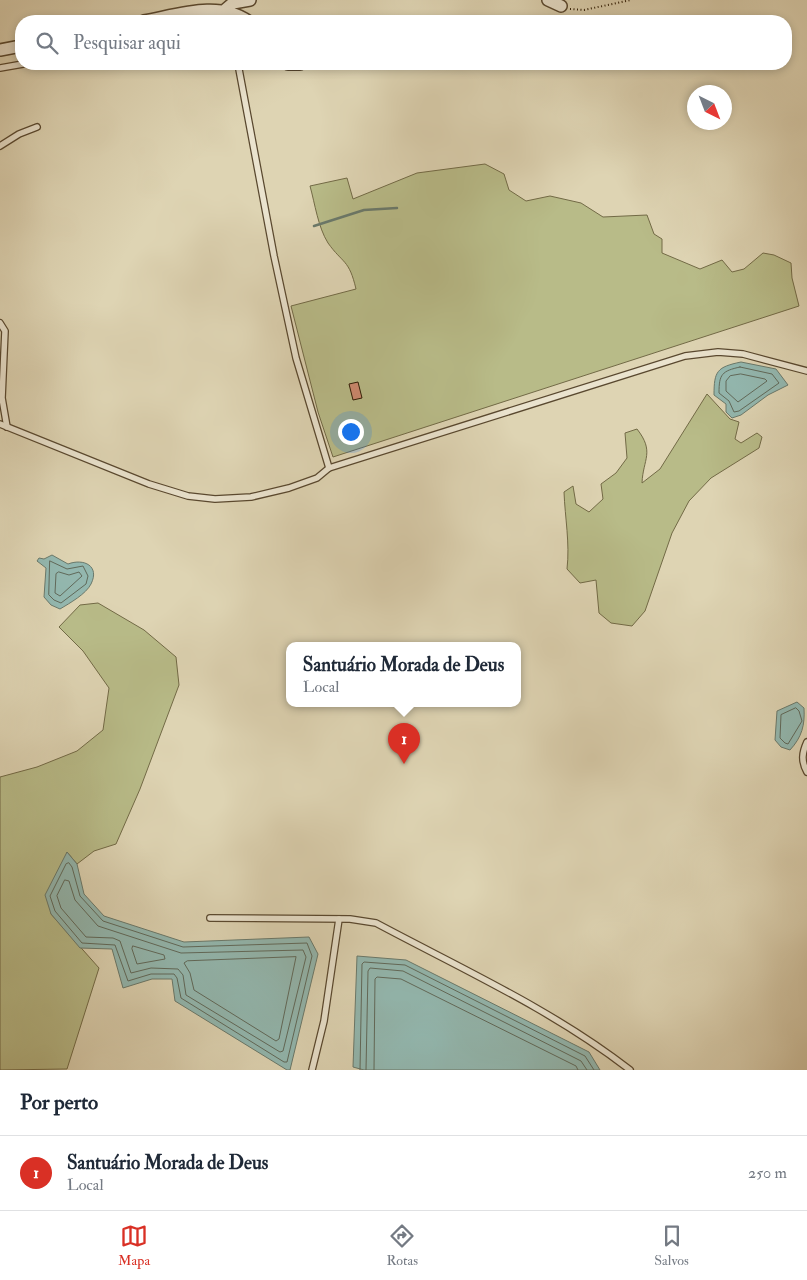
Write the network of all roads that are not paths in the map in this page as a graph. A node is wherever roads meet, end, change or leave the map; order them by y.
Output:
1 (250, 0) edge
2 (548, 0) edge
3 (561, 6) road end
4 (226, 9) junction
5 (173, 15) edge
6 (237, 15) edge
7 (15, 47) edge
8 (0, 50) edge
9 (15, 65) edge
10 (0, 68) edge
11 (239, 70) edge
12 (37, 127) dead end
13 (0, 146) edge
14 (0, 323) edge
15 (807, 371) edge
16 (0, 424) edge
17 (7, 427) junction
18 (329, 468) junction
19 (807, 742) edge
20 (807, 772) edge
21 (210, 918) dead end
22 (339, 919) junction
23 (312, 1070) edge
24 (630, 1070) edge

1 - 4 street
2 - 3 street
4 - 5 street
4 - 6 street
7 - 8 street
9 - 10 lane
11 - 18 lane
12 - 13 lane
14 - 17 lane
15 - 18 lane
16 - 17 lane
17 - 18 lane
19 - 20 lane
21 - 22 lane
22 - 23 lane
22 - 24 lane

